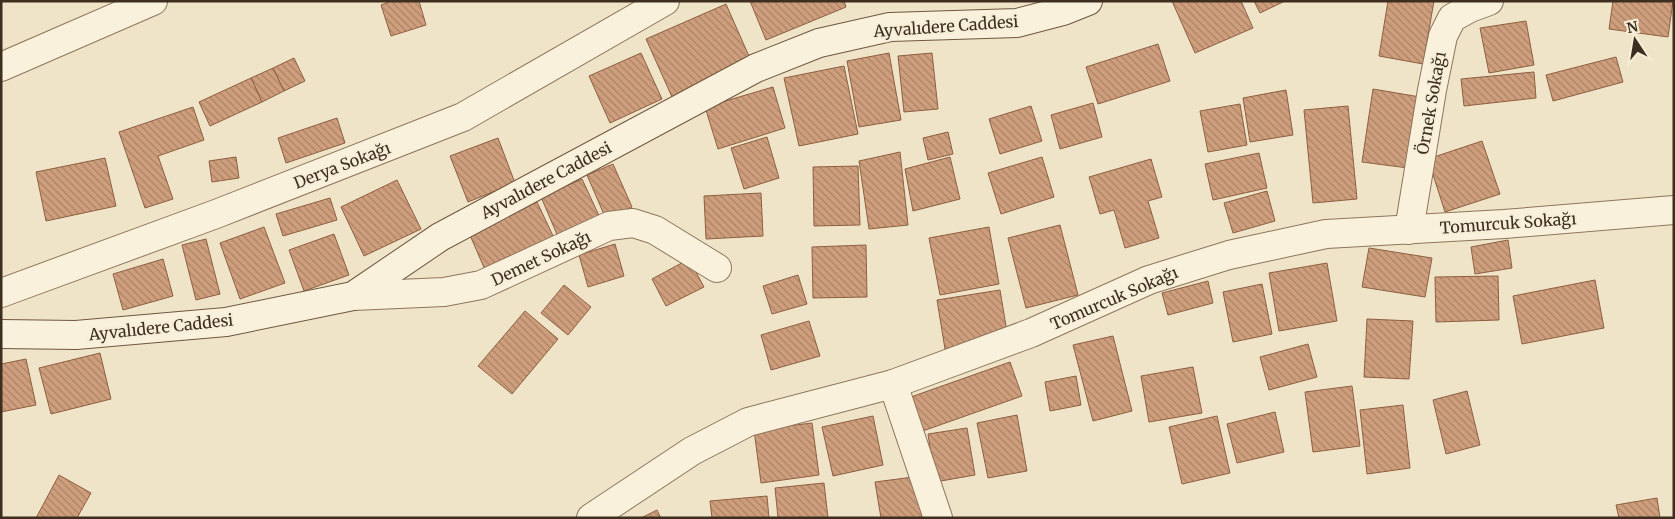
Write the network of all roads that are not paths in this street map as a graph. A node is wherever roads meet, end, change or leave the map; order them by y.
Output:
1 (153, 1) edge
2 (665, 1) edge
3 (1088, 1) edge
4 (1490, 1) edge
5 (1, 67) edge
6 (1674, 210) edge
7 (1409, 230) junction
8 (717, 268) dead end
9 (1, 293) edge
10 (353, 296) junction
11 (1, 334) edge
12 (893, 384) junction
13 (591, 518) edge
14 (938, 518) edge

1 - 5 street
2 - 9 street, Derya Sokağı
3 - 10 street, Ayvalıdere Caddesi
4 - 7 street, Örnek Sokağı
6 - 7 street, Tomurcuk Sokağı
7 - 12 street, Tomurcuk Sokağı
8 - 10 street, Demet Sokağı
10 - 11 street, Ayvalıdere Caddesi
12 - 13 street, Tomurcuk Sokağı
12 - 14 street

